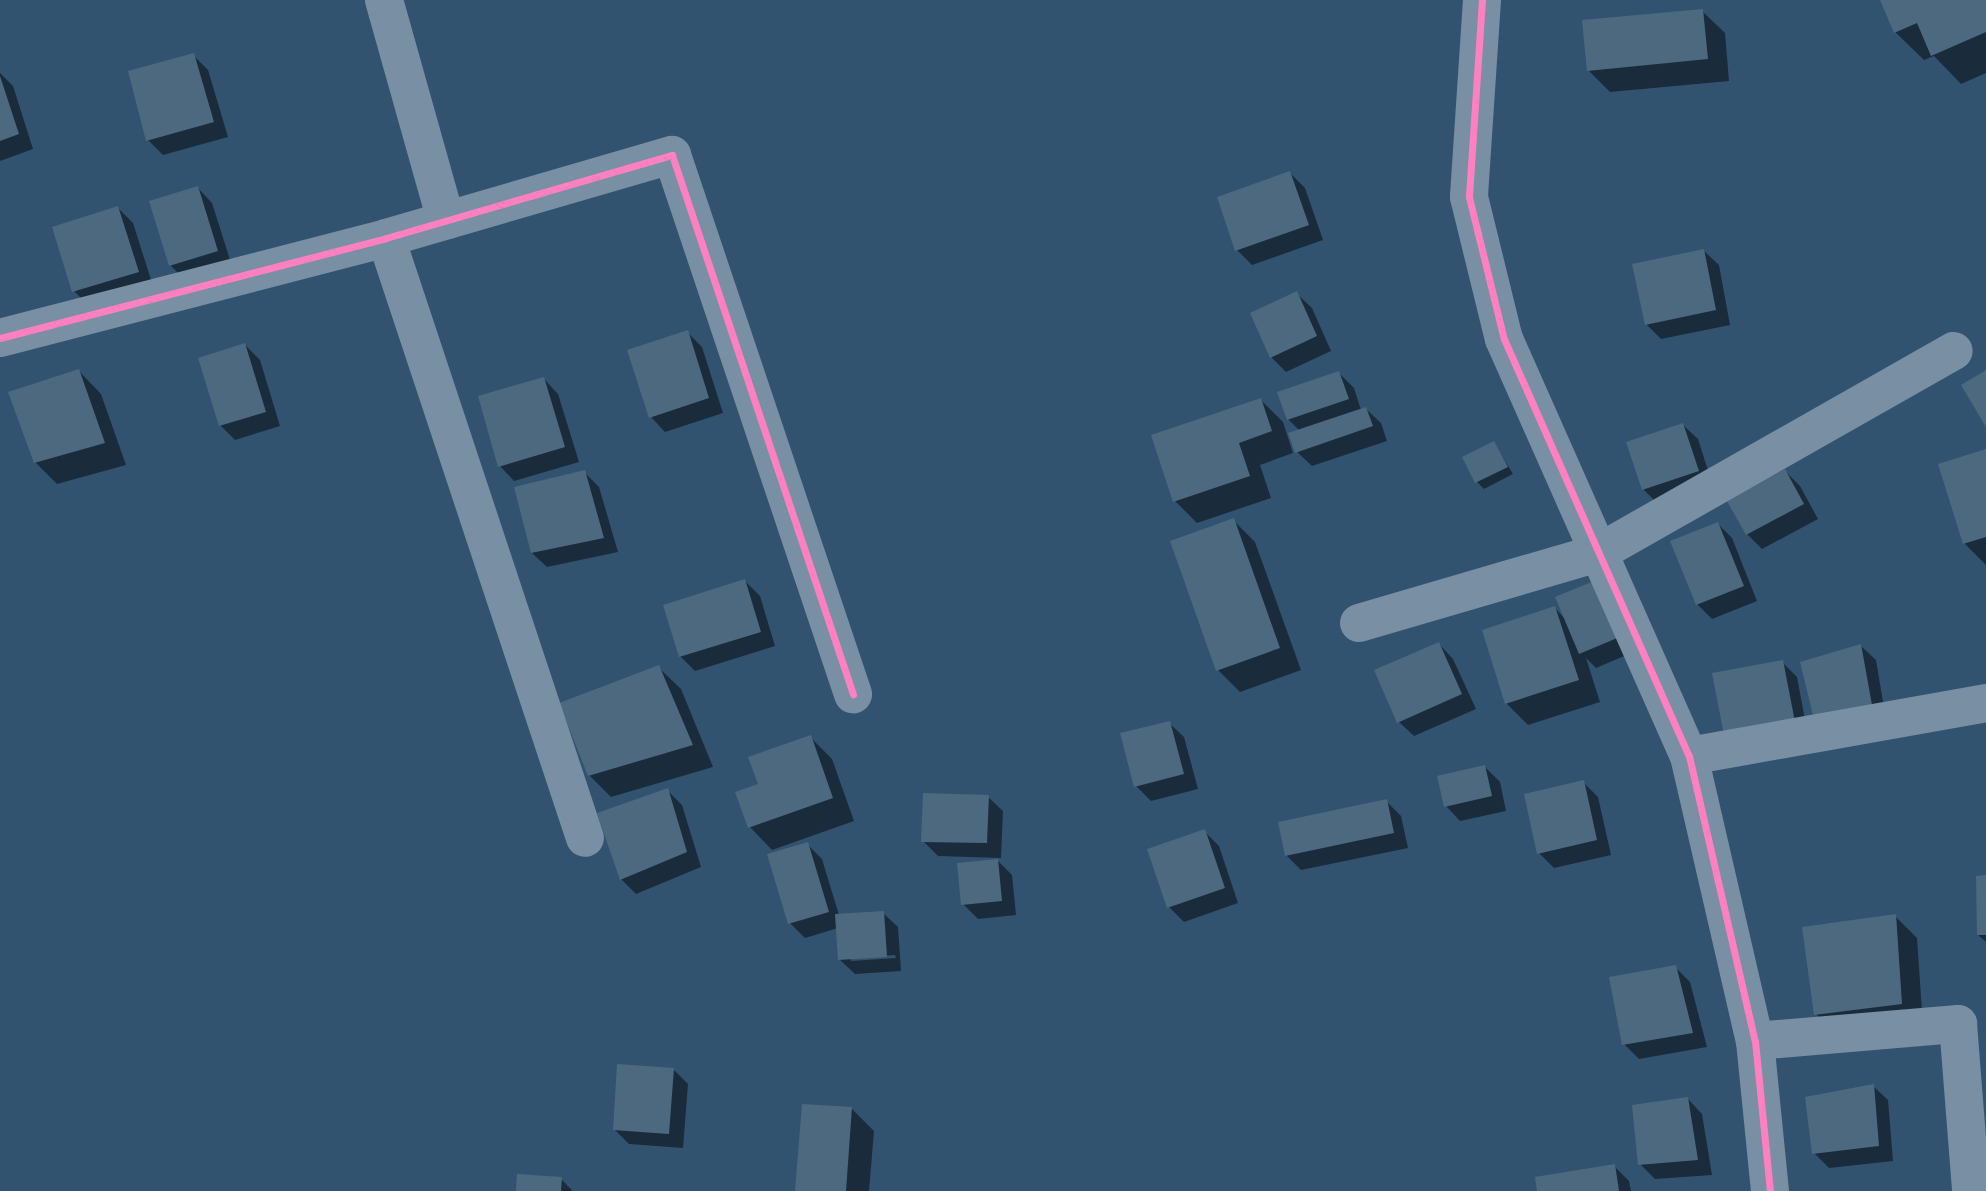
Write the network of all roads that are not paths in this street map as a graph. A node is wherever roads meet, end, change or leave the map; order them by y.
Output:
1 (384, 0) edge
2 (1482, 0) edge
3 (446, 220) junction
4 (386, 238) junction
5 (0, 338) edge
6 (1954, 351) dead end
7 (1598, 553) junction
8 (1359, 623) dead end
9 (853, 694) dead end
10 (1986, 703) edge
11 (1689, 756) junction
12 (585, 838) dead end
13 (1755, 1041) junction
14 (1770, 1191) edge
15 (1970, 1191) edge

1 - 3 street
2 - 7 street
3 - 4 street
3 - 9 street
4 - 5 street
4 - 12 street
6 - 7 street
7 - 8 street
7 - 11 street
10 - 11 street
11 - 13 street
13 - 14 street
13 - 15 street

